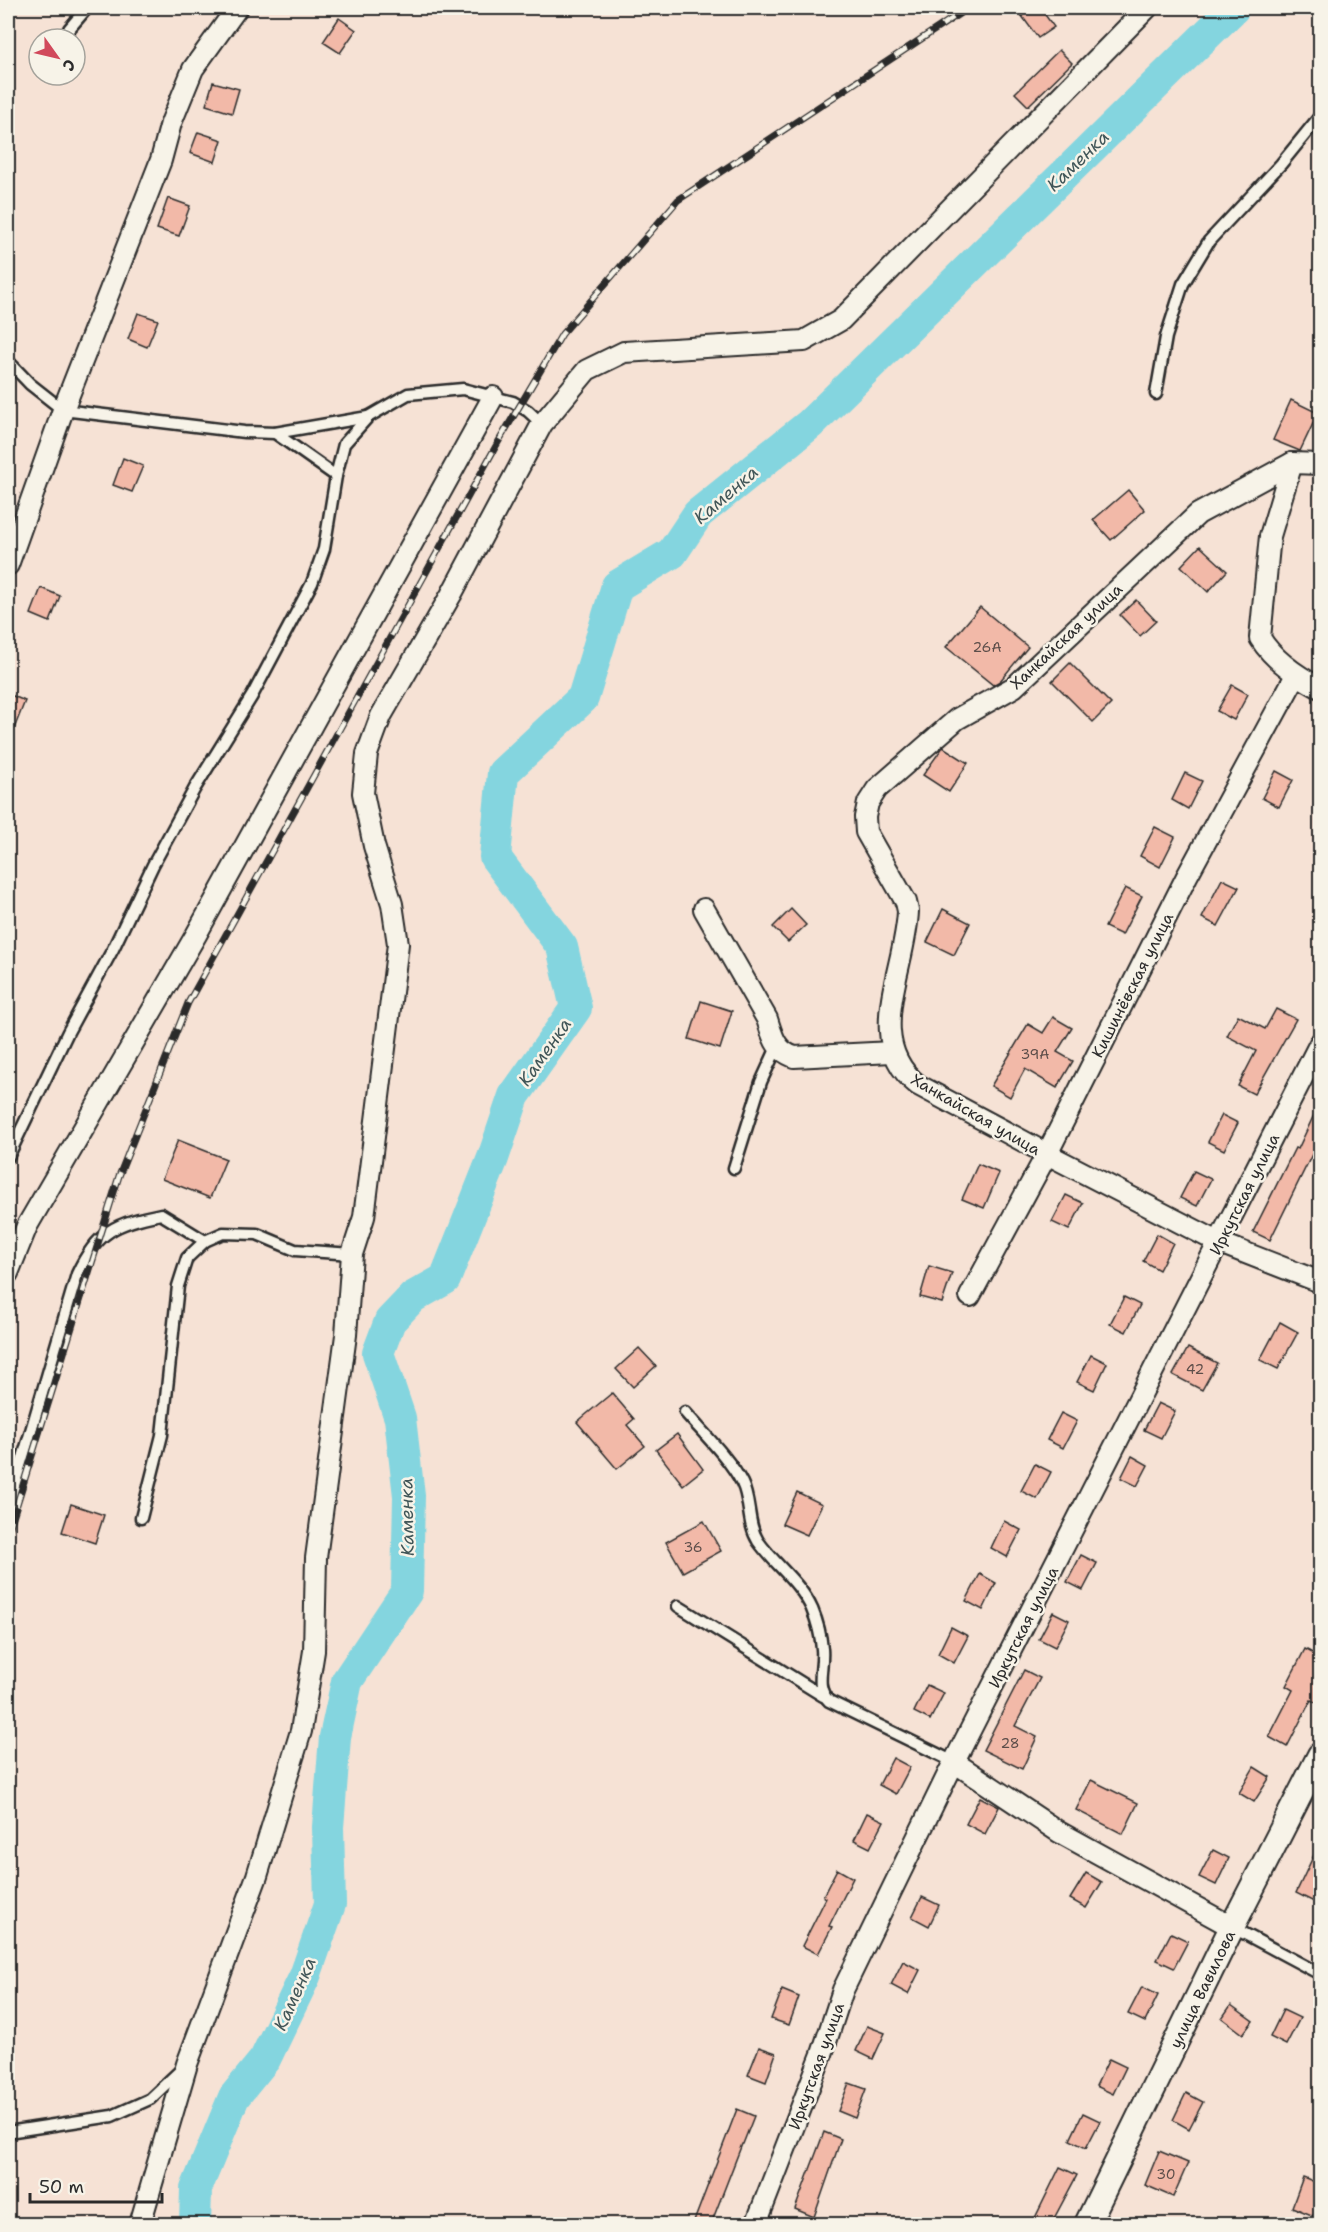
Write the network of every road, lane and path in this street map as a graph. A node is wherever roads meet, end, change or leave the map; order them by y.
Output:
1 (87, 8) edge
2 (237, 8) edge
3 (1147, 8) edge
4 (71, 27) edge
5 (1320, 116) edge
6 (8, 361) edge
7 (1156, 394) dead end
8 (493, 397) junction
9 (63, 410) junction
10 (368, 417) junction
11 (542, 424) junction
12 (275, 433) junction
13 (1292, 463) junction
14 (1320, 464) edge
15 (336, 476) junction
16 (8, 565) edge
17 (1296, 675) junction
18 (1320, 688) edge
19 (704, 909) dead end
20 (1320, 1043) edge
21 (777, 1047) junction
22 (892, 1052) junction
23 (1047, 1155) junction
24 (8, 1157) edge
25 (734, 1168) dead end
26 (205, 1241) junction
27 (1220, 1243) junction
28 (352, 1254) junction
29 (8, 1273) edge
30 (1320, 1282) edge
31 (970, 1296) dead end
32 (685, 1412) dead end
33 (8, 1509) edge
34 (141, 1518) dead end
35 (678, 1605) dead end
36 (823, 1696) junction
37 (1320, 1755) edge
38 (954, 1762) junction
39 (1232, 1927) junction
40 (1320, 1974) edge
41 (188, 2064) junction
42 (8, 2132) edge
43 (140, 2224) edge
44 (756, 2224) edge
45 (1087, 2224) edge

1 - 4 lane
2 - 9 street
3 - 11 street
5 - 7 lane
6 - 9 lane
8 - 10 lane
8 - 11 lane
8 - 29 street
9 - 12 lane
9 - 16 street
10 - 12 lane
10 - 15 lane
11 - 28 street
12 - 15 lane
13 - 14 street
13 - 17 street
13 - 22 street, Ханкайская улица
15 - 24 lane
17 - 18 street
17 - 23 street, Кишинёвская улица
19 - 21 street
20 - 27 street, Иркутская улица
21 - 22 street
21 - 25 lane
22 - 23 street, Ханкайская улица
23 - 27 street, Ханкайская улица
23 - 31 street, Кишинёвская улица
26 - 28 lane
26 - 33 lane
26 - 34 lane
27 - 30 street, Ханкайская улица
27 - 38 street, Иркутская улица
28 - 41 street
32 - 36 lane
35 - 36 lane
36 - 38 lane
37 - 39 street, улица Вавилова
38 - 39 street
38 - 44 street, Иркутская улица
39 - 40 lane
39 - 45 street, улица Вавилова
41 - 42 lane
41 - 43 street

